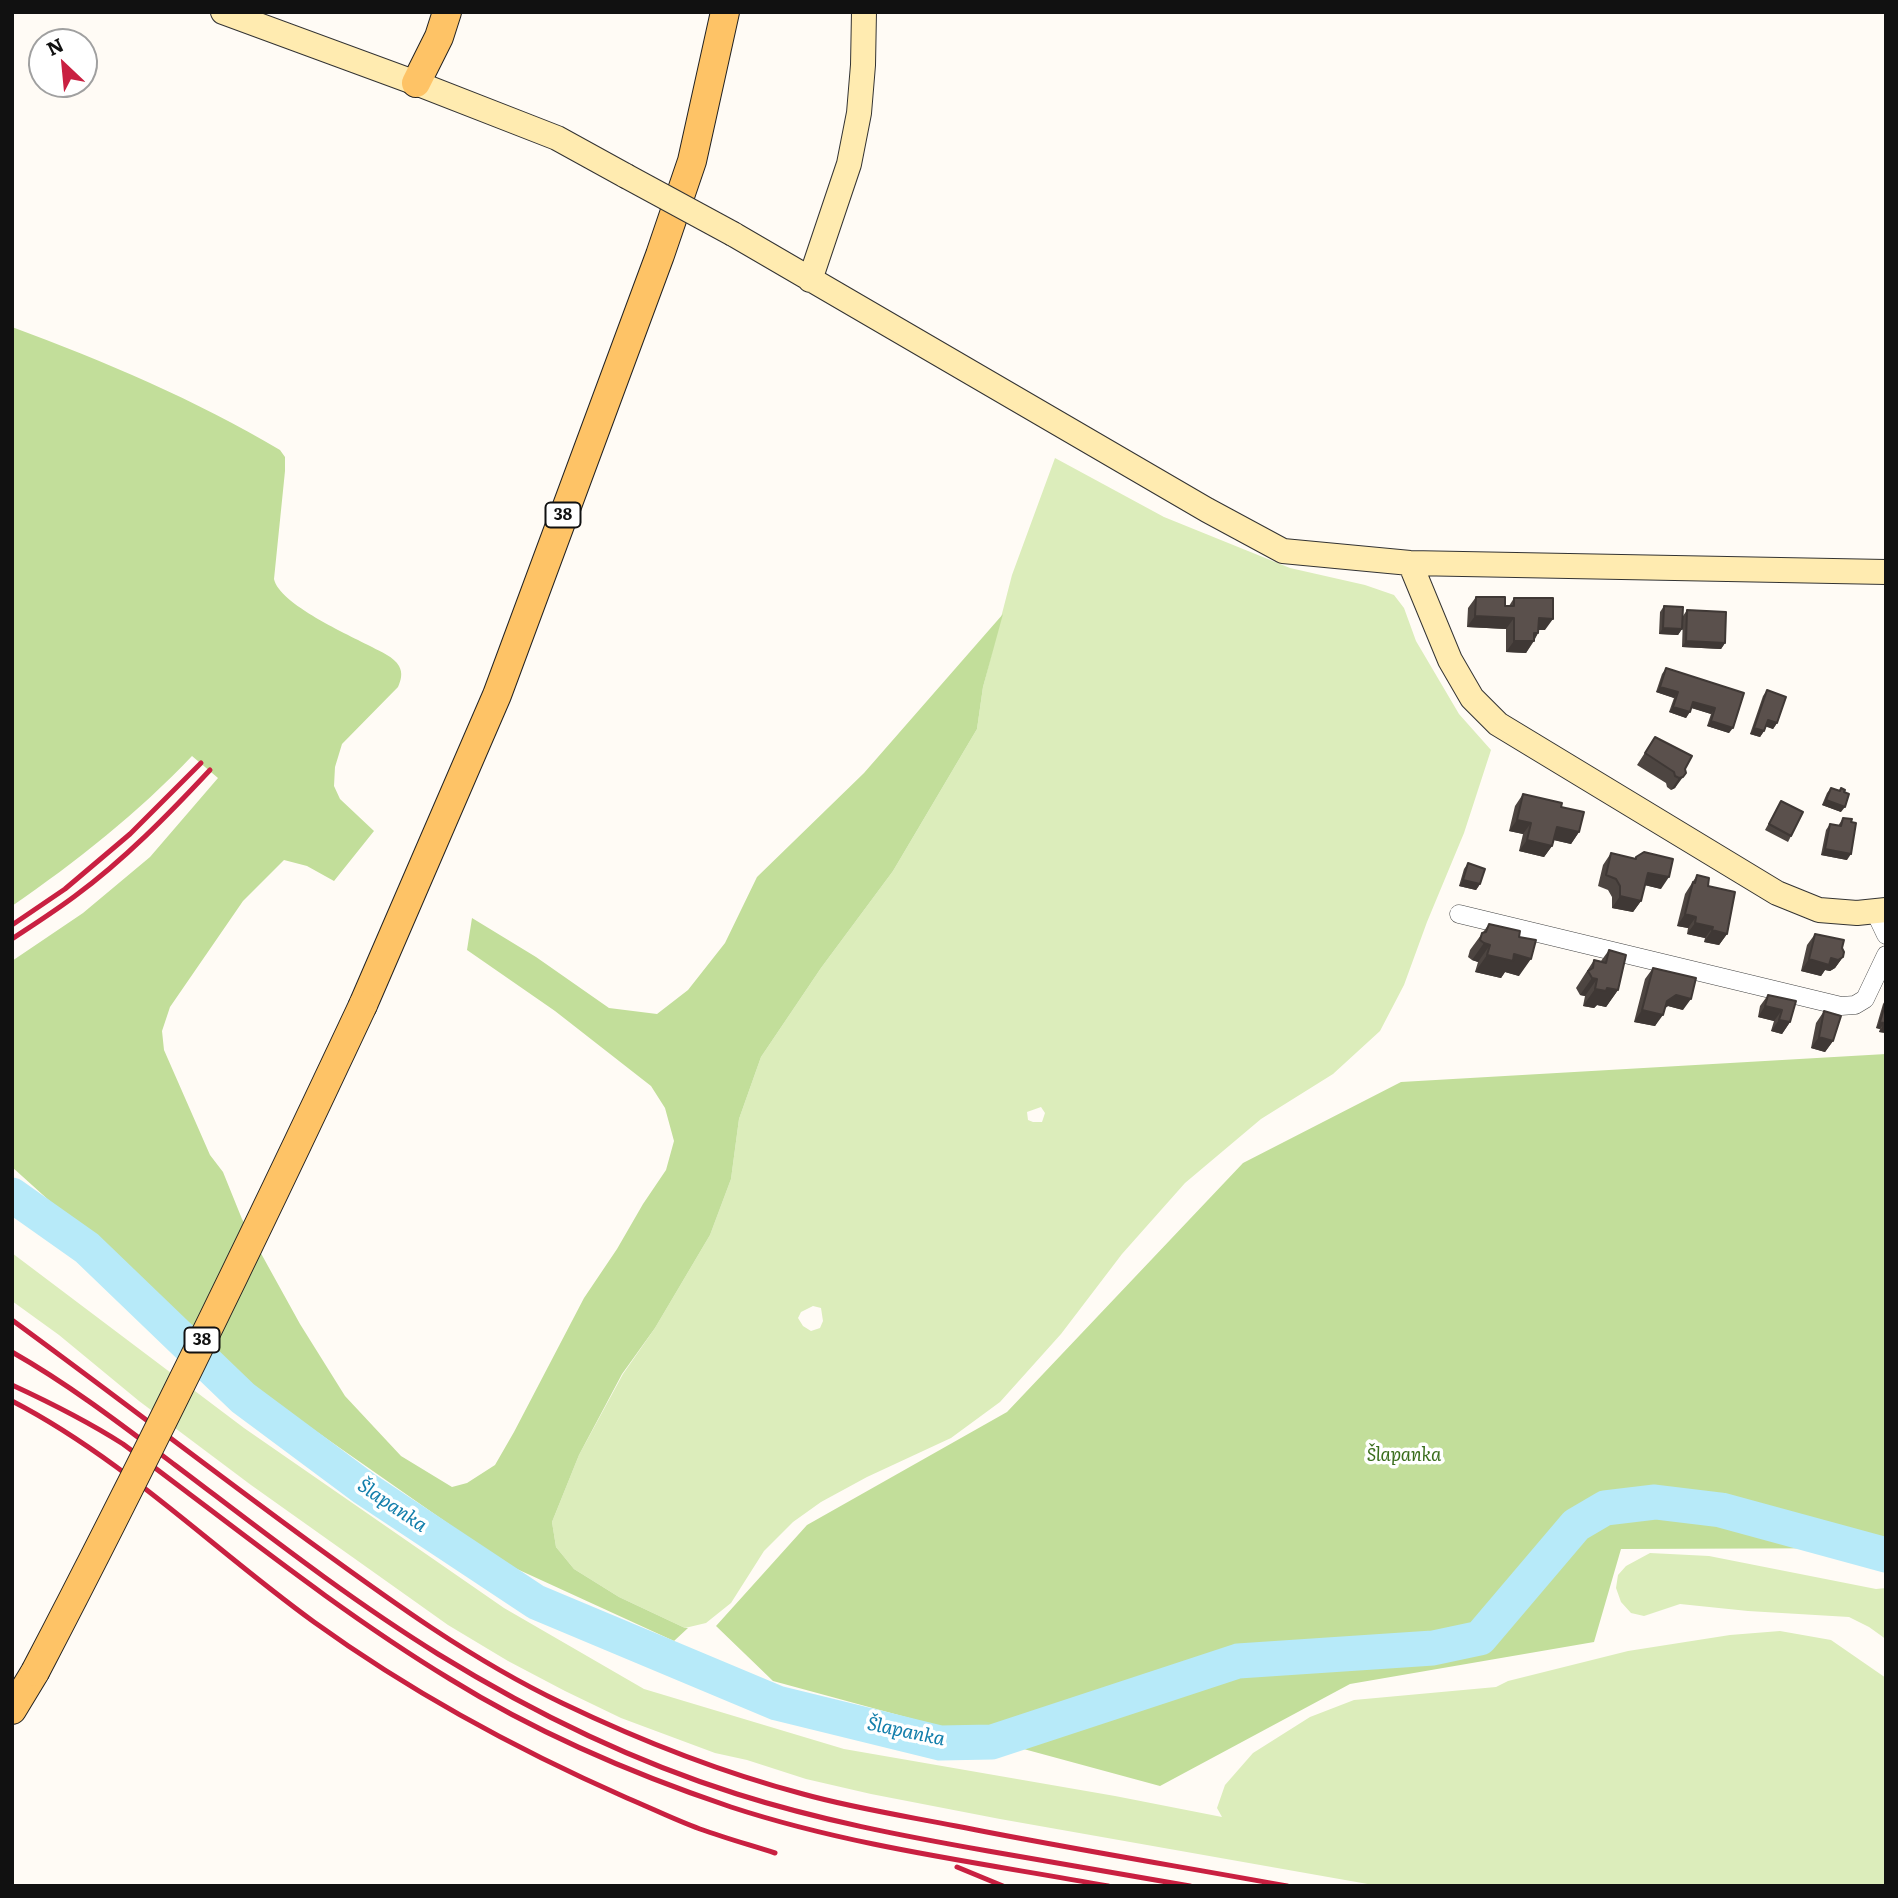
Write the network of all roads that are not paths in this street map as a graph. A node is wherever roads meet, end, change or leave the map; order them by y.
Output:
1 (223, 12) edge
2 (447, 12) edge
3 (725, 12) edge
4 (864, 12) edge
5 (416, 83) junction
6 (810, 280) junction
7 (1410, 563) junction
8 (1886, 572) edge
9 (1881, 911) edge
10 (1459, 914) dead end
11 (1886, 935) edge
12 (1886, 955) edge
13 (12, 1708) edge

1 - 5 street
2 - 5 main road
3 - 13 main road, 38, bridge
4 - 6 street
5 - 6 street, bridge
6 - 7 street
7 - 8 street
7 - 9 street
9 - 11 street
10 - 12 street

